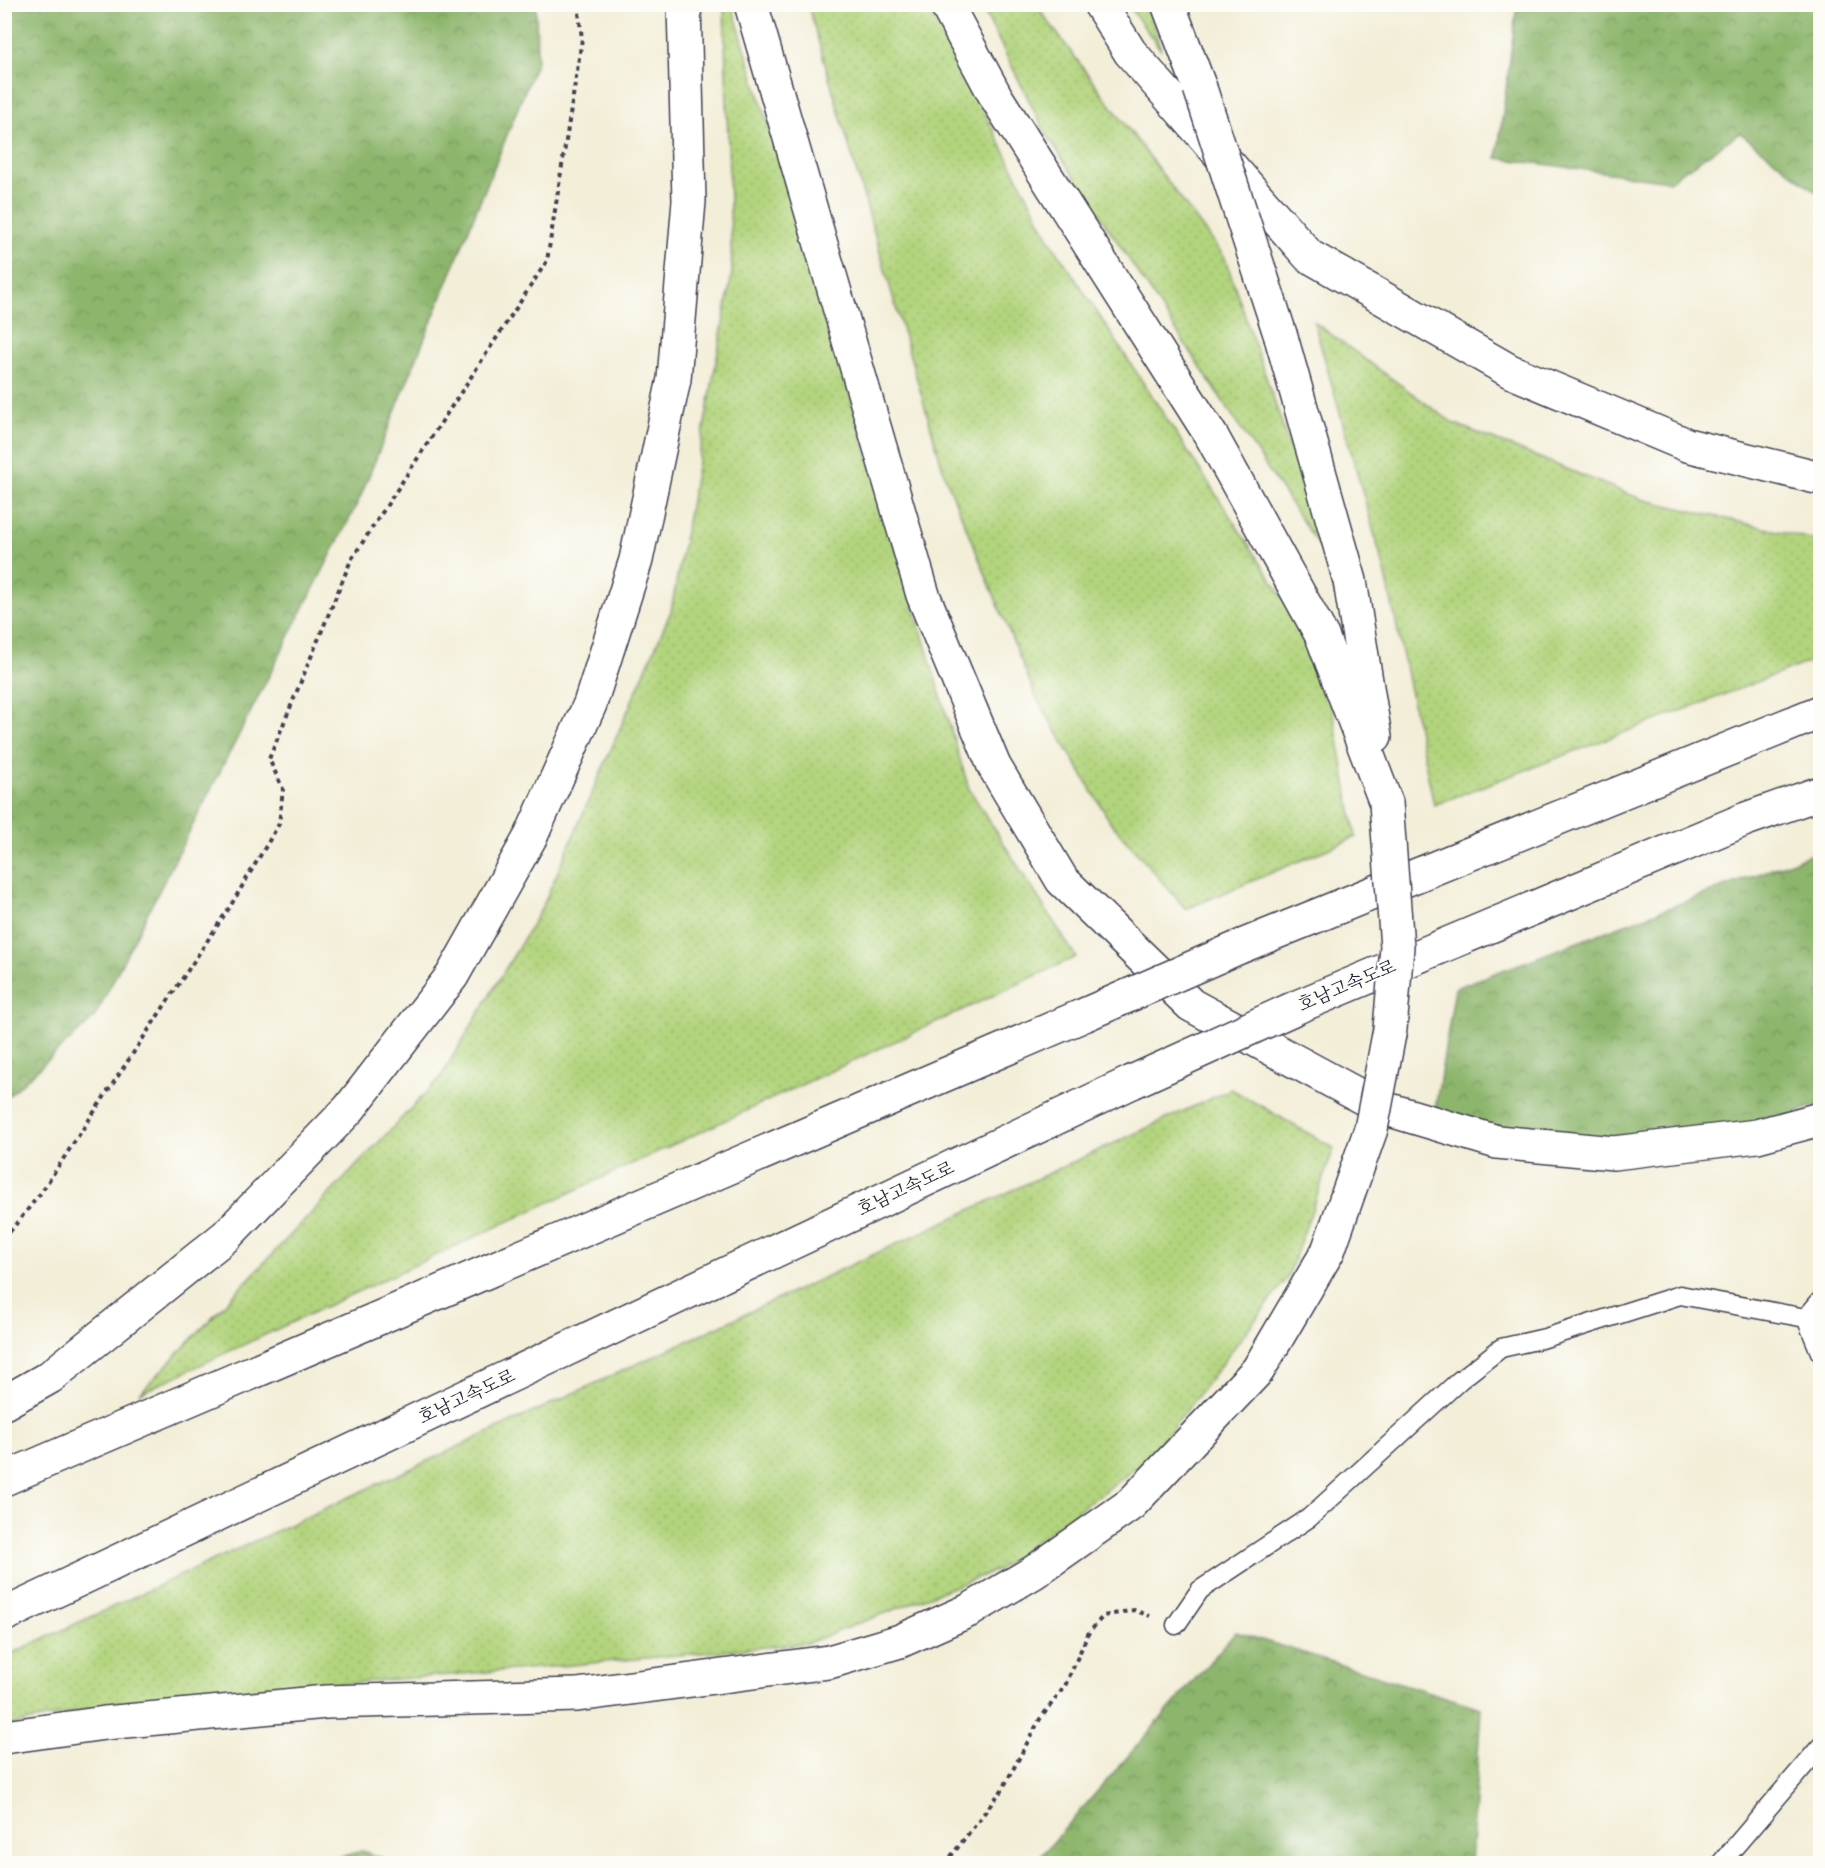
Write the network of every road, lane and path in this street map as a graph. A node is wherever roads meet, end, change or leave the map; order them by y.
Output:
1 (578, 4) edge
2 (684, 4) edge
3 (751, 4) edge
4 (946, 4) edge
5 (1100, 4) edge
6 (1168, 4) edge
7 (1821, 478) edge
8 (1821, 712) edge
9 (1821, 793) edge
10 (1386, 804) junction
11 (1821, 1119) edge
12 (4, 1239) edge
13 (1821, 1301) edge
14 (1806, 1318) junction
15 (1821, 1352) edge
16 (4, 1403) edge
17 (4, 1479) edge
18 (4, 1616) edge
19 (1176, 1625) joint
20 (4, 1737) edge
21 (1821, 1747) edge
22 (945, 1863) edge
23 (1720, 1863) edge

1 - 12 path
2 - 16 highway
3 - 11 highway
4 - 10 highway
5 - 7 highway
6 - 10 highway, bridge
8 - 17 highway, bridge
9 - 18 highway, 호남고속도로, bridge
10 - 20 highway, bridge
13 - 14 lane
14 - 15 lane
14 - 19 lane
19 - 22 path
21 - 23 lane

